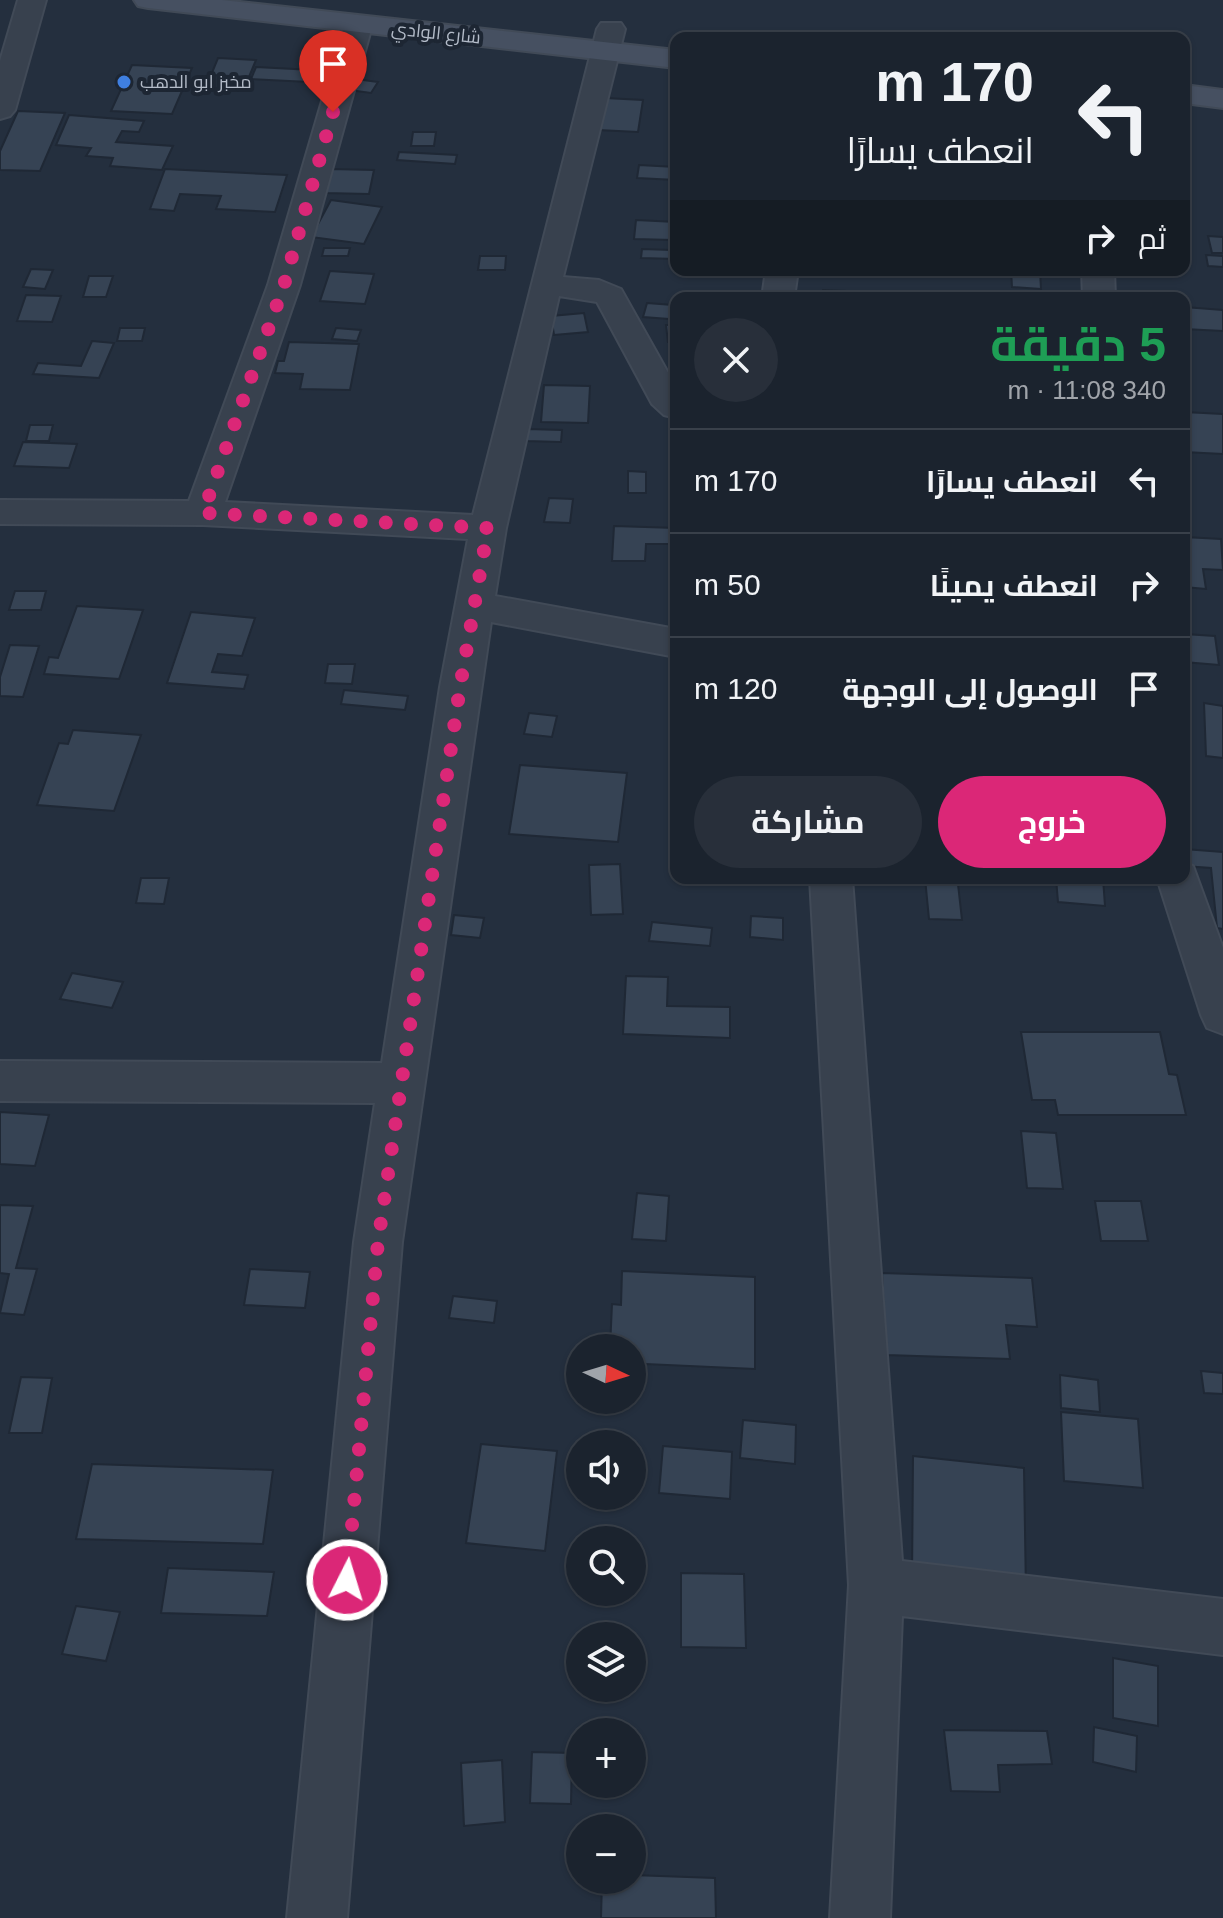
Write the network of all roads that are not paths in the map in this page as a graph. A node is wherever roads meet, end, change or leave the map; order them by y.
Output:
1 (32, 0) edge
2 (148, 0) edge
3 (356, 13) edge
4 (670, 38) edge
5 (607, 40) junction
6 (670, 57) edge
7 (1190, 95) edge
8 (1223, 99) edge
9 (0, 110) edge
10 (1190, 118) edge
11 (1223, 121) edge
12 (545, 285) junction
13 (670, 402) edge
14 (0, 512) edge
15 (203, 513) junction
16 (488, 528) junction
17 (474, 605) junction
18 (670, 642) edge
19 (831, 884) edge
20 (1180, 884) edge
21 (1223, 1015) edge
22 (0, 1081) edge
23 (401, 1083) junction
24 (876, 1585) junction
25 (1223, 1627) edge
26 (317, 1918) edge
27 (860, 1918) edge

1 - 9 street
2 - 3 main road, شارع الوادي
3 - 5 main road, شارع الوادي
3 - 15 street
4 - 5 main road, شارع الوادي
5 - 6 main road, شارع الوادي
5 - 12 street
7 - 8 main road
10 - 11 main road
12 - 13 street
12 - 16 street
14 - 15 street
15 - 16 street
16 - 17 street
17 - 18 street
17 - 23 street
19 - 24 street
20 - 21 street
22 - 23 street
23 - 26 street
24 - 25 street
24 - 27 street

